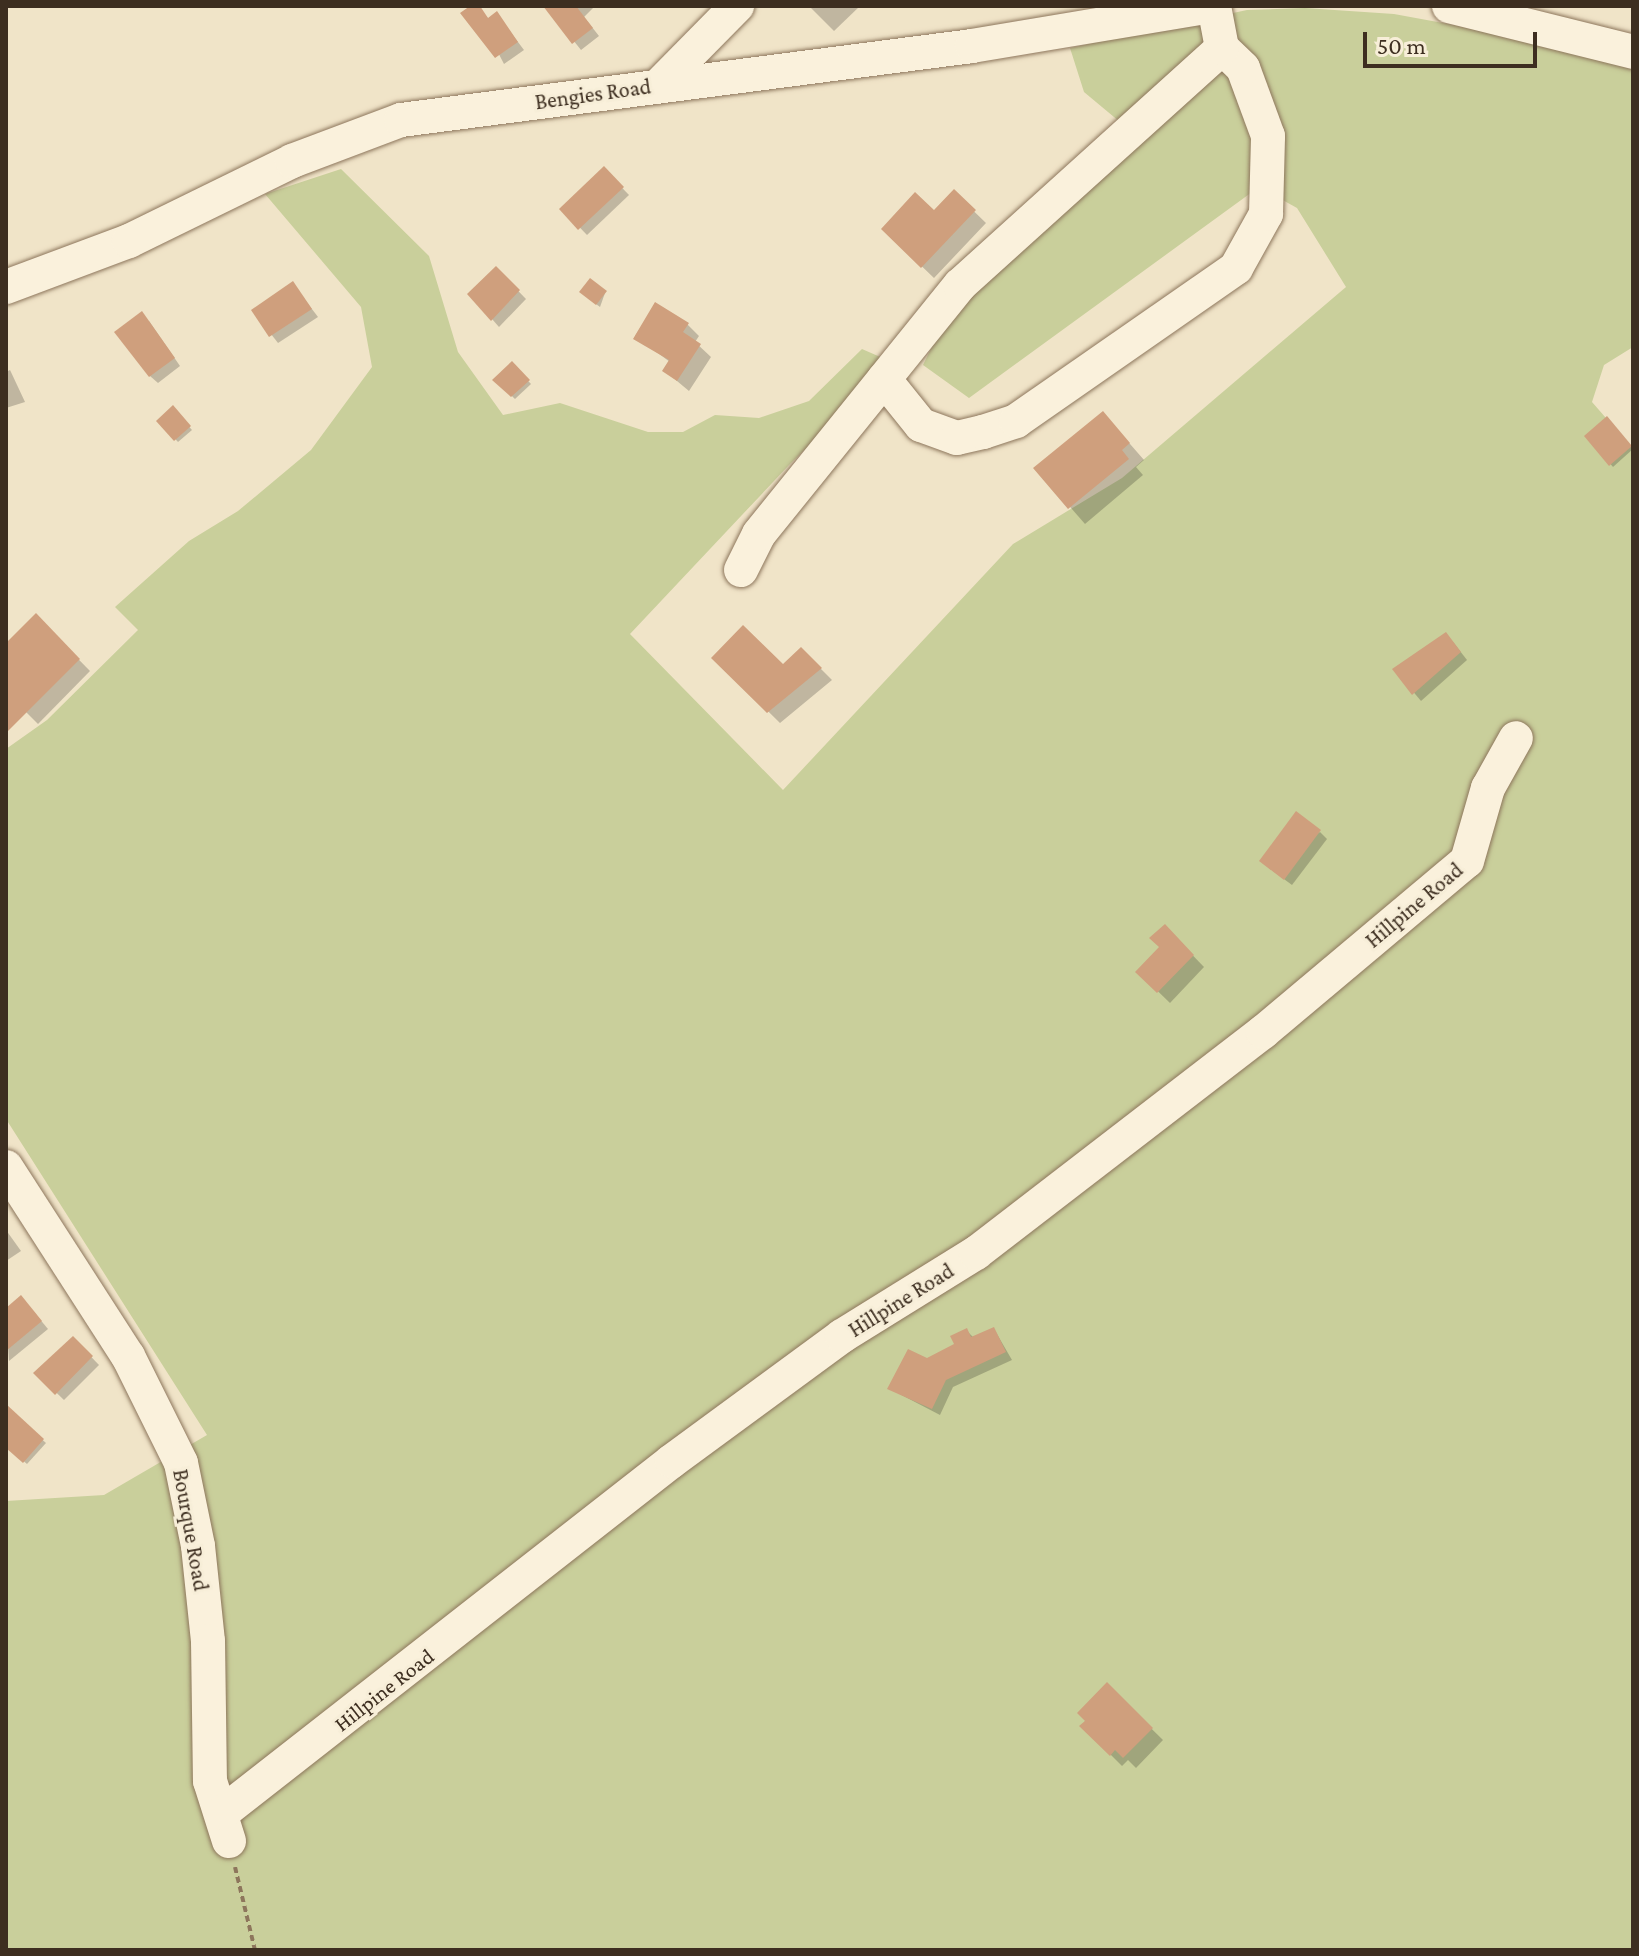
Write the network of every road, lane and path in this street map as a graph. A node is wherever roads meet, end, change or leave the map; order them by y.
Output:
1 (737, 6) edge
2 (1212, 6) edge
3 (1449, 6) edge
4 (1222, 48) junction
5 (1633, 52) edge
6 (660, 84) junction
7 (6, 287) edge
8 (884, 379) junction
9 (741, 570) dead end
10 (1516, 738) dead end
11 (6, 1167) edge
12 (226, 1827) junction
13 (255, 1950) edge

1 - 6 street
2 - 4 street
2 - 6 street, Bengies Road
3 - 5 street
4 - 8 street
4 - 8 street
6 - 7 street, Bengies Road
8 - 9 street
10 - 12 street, Hillpine Road
11 - 12 street, Bourque Road
12 - 13 path

